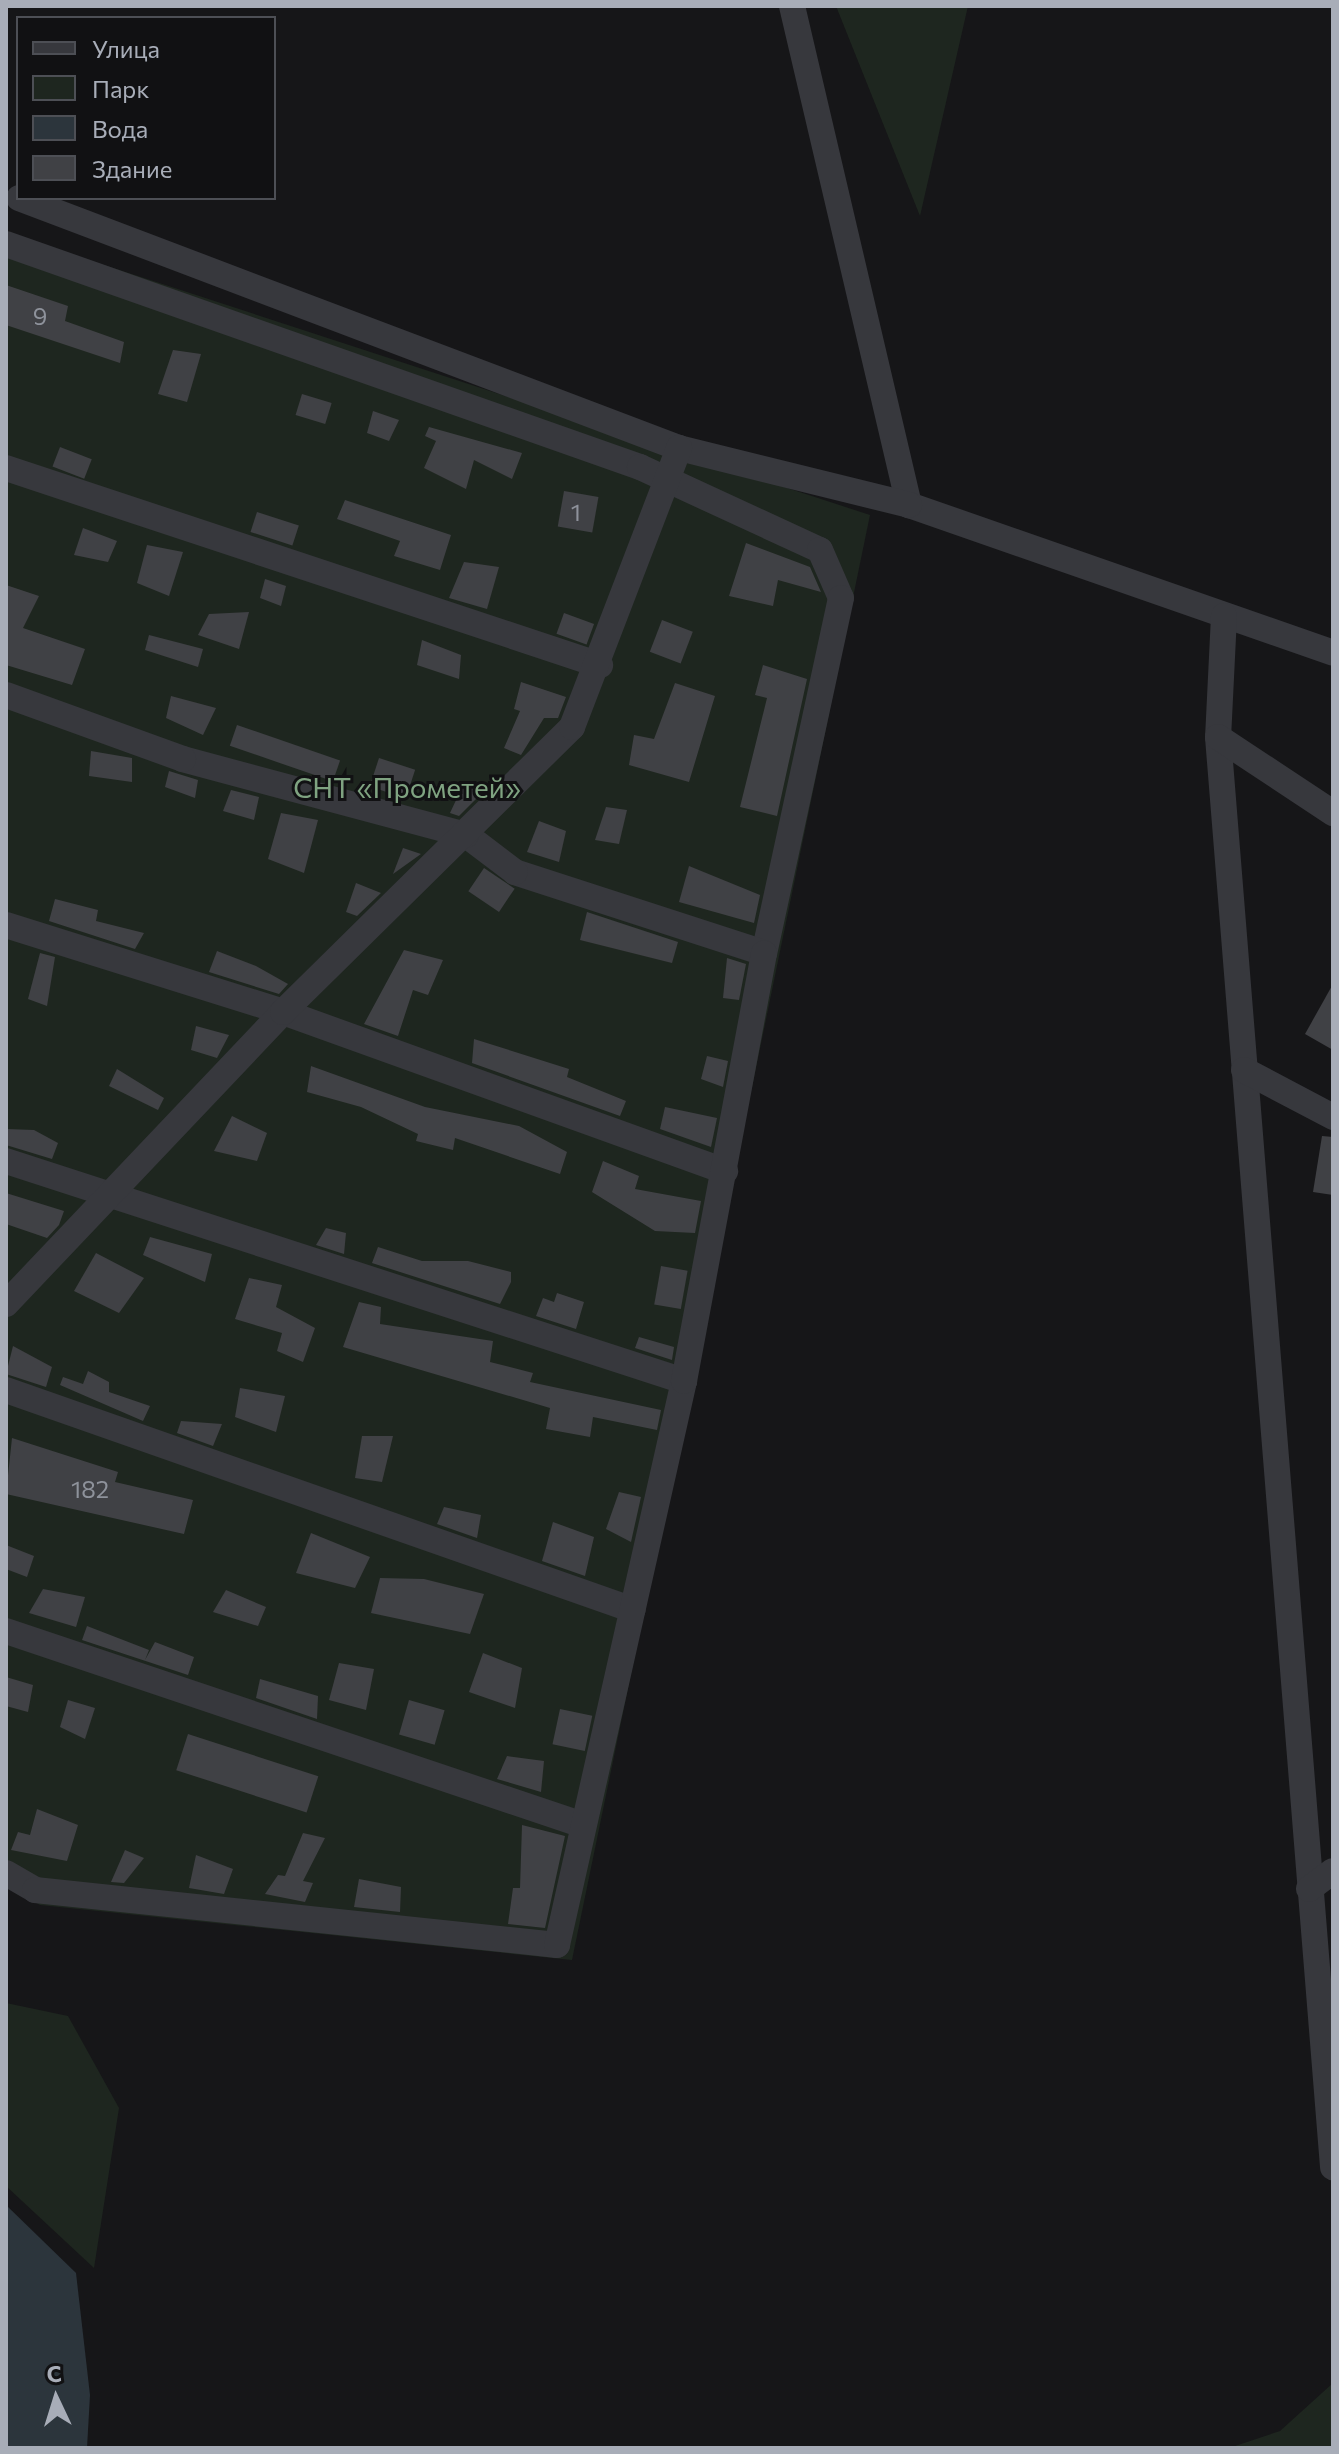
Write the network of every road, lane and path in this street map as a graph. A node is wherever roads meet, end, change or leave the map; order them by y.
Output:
1 (792, 6) edge
2 (24, 200) edge
3 (6, 244) edge
4 (679, 448) junction
5 (6, 468) edge
6 (668, 483) junction
7 (909, 505) junction
8 (1224, 616) junction
9 (1333, 653) edge
10 (600, 665) junction
11 (6, 695) edge
12 (1218, 737) junction
13 (1333, 813) edge
14 (466, 835) junction
15 (6, 925) edge
16 (764, 953) junction
17 (283, 1012) junction
18 (1244, 1070) junction
19 (1333, 1117) edge
20 (6, 1161) edge
21 (725, 1171) junction
22 (106, 1196) junction
23 (6, 1304) edge
24 (684, 1381) junction
25 (6, 1390) edge
26 (633, 1610) junction
27 (6, 1631) edge
28 (580, 1824) junction
29 (1333, 1871) edge
30 (6, 1873) edge
31 (1309, 1889) junction
32 (1333, 2167) edge

1 - 7 street
2 - 4 street
3 - 6 street
4 - 6 street
4 - 7 street
5 - 10 street
6 - 10 street
6 - 16 street
7 - 8 street
8 - 9 street
8 - 12 street
10 - 14 street
11 - 14 street
12 - 13 street
12 - 18 street
14 - 16 street
14 - 17 street
15 - 17 street
16 - 21 street
17 - 21 street
17 - 22 street
18 - 19 street
18 - 31 street
20 - 22 street
21 - 24 street
22 - 23 street
22 - 24 street
24 - 26 street
25 - 26 street
26 - 28 street
27 - 28 street
28 - 30 street
29 - 31 street
31 - 32 street

